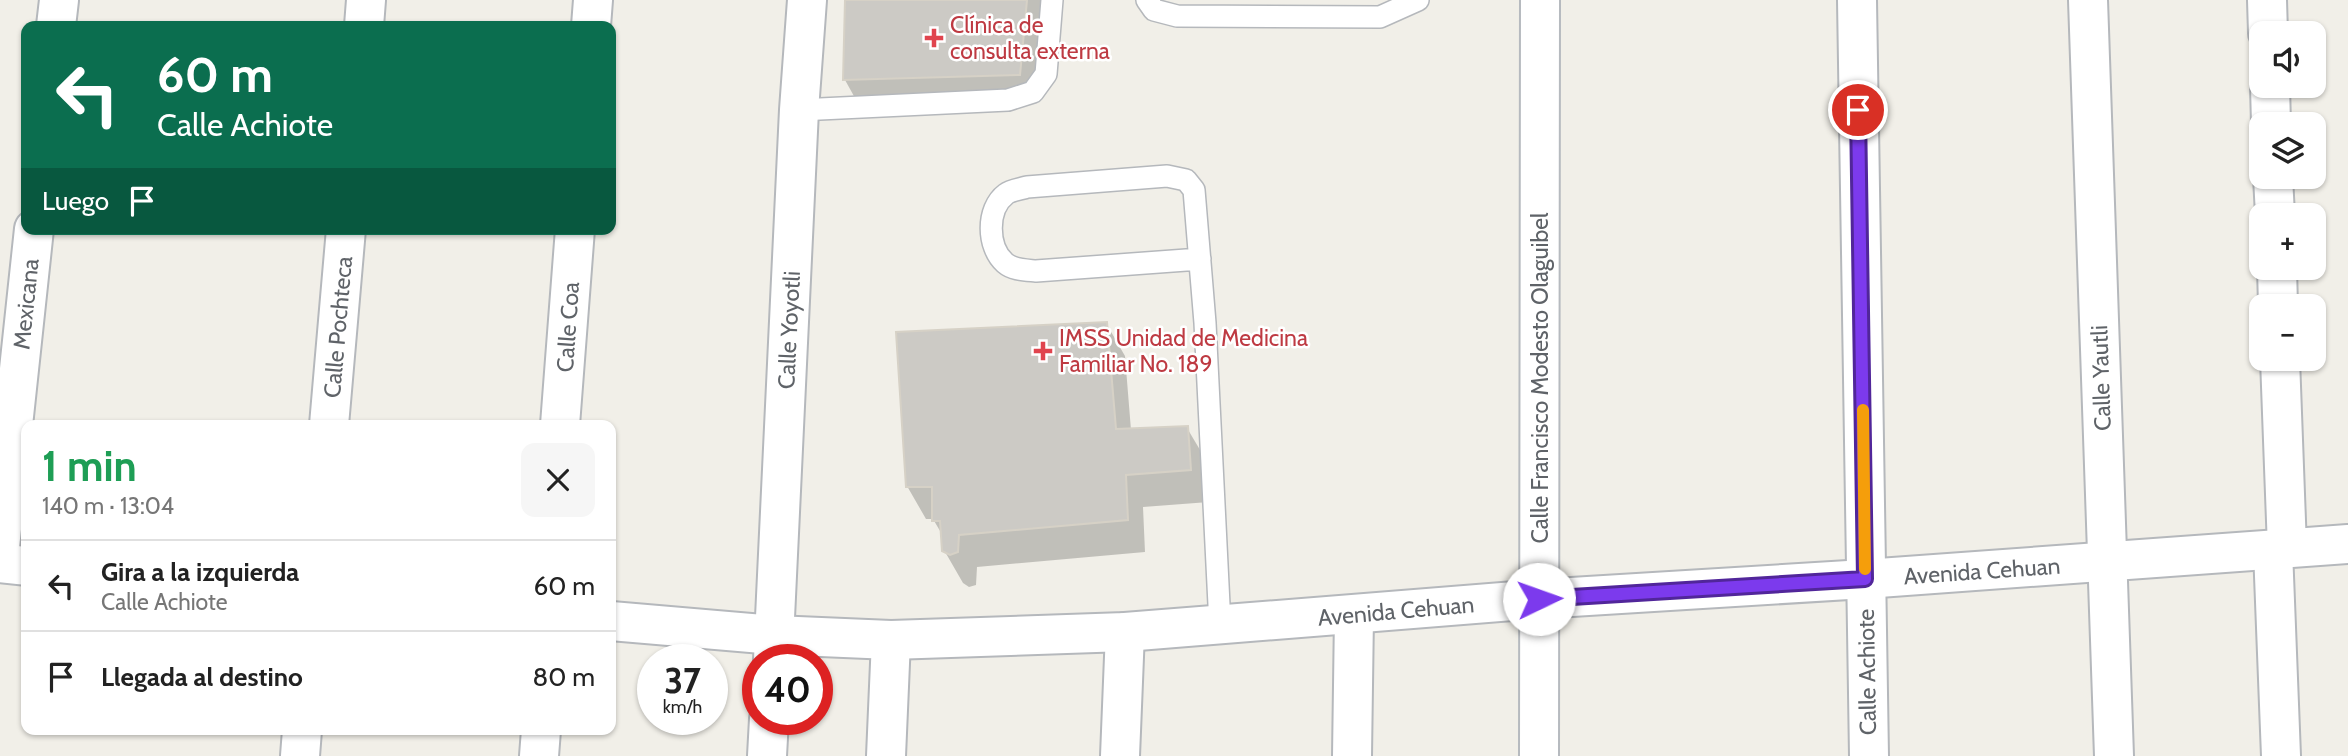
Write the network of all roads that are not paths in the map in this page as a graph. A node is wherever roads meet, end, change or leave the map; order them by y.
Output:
1 (59, 0) edge
2 (366, 0) edge
3 (593, 0) edge
4 (807, 0) edge
5 (1052, 0) edge
6 (1147, 0) edge
7 (1418, 0) edge
8 (1540, 0) edge
9 (1857, 0) edge
10 (2088, 0) edge
11 (2267, 0) edge
12 (57, 21) edge
13 (364, 21) edge
14 (591, 21) edge
15 (2268, 21) edge
16 (799, 110) junction
17 (33, 235) edge
18 (345, 235) edge
19 (575, 235) edge
20 (1200, 259) junction
21 (2280, 371) edge
22 (329, 420) edge
23 (560, 420) edge
24 (2348, 544) edge
25 (0, 547) edge
26 (2280, 549) junction
27 (2107, 562) junction
28 (0, 563) edge
29 (21, 565) edge
30 (1865, 579) junction
31 (1539, 599) junction
32 (1354, 615) junction
33 (616, 622) edge
34 (1220, 625) junction
35 (1125, 632) junction
36 (891, 640) junction
37 (754, 644) edge
38 (773, 644) edge
39 (824, 644) edge
40 (302, 735) edge
41 (541, 735) edge
42 (768, 735) edge
43 (300, 756) edge
44 (539, 756) edge
45 (767, 756) edge
46 (886, 756) edge
47 (1120, 756) edge
48 (1352, 756) edge
49 (1539, 756) edge
50 (1869, 756) edge
51 (2114, 756) edge
52 (2281, 756) edge

1 - 12 street
2 - 13 street
3 - 14 street
4 - 16 street, Calle Yoyotli
5 - 16 lane
6 - 7 lane
8 - 31 street, Calle Francisco Modesto Olaguibel
9 - 30 street, Calle Achiote
10 - 27 street, Calle Yautli
11 - 15 street
16 - 38 street, Calle Yoyotli
17 - 25 street, Mexicana
18 - 22 street, Calle Pochteca
19 - 23 street, Calle Coa
20 - 20 lane
20 - 34 lane
21 - 26 street
24 - 26 street, Avenida Cehuan
26 - 27 street, Avenida Cehuan
26 - 52 street
27 - 30 street, Avenida Cehuan
27 - 51 street, Calle Yautli
28 - 29 street
30 - 31 street, Avenida Cehuan
30 - 50 street, Calle Achiote
31 - 32 street, Avenida Cehuan
31 - 49 street, Calle Francisco Modesto Olaguibel
32 - 34 street, Avenida Cehuan
32 - 48 street
33 - 37 street, Avenida Cehuan
34 - 35 street, Avenida Cehuan
35 - 36 street, Avenida Cehuan
35 - 47 street
36 - 39 street, Avenida Cehuan
36 - 46 street
40 - 43 street
41 - 44 street
42 - 45 street

